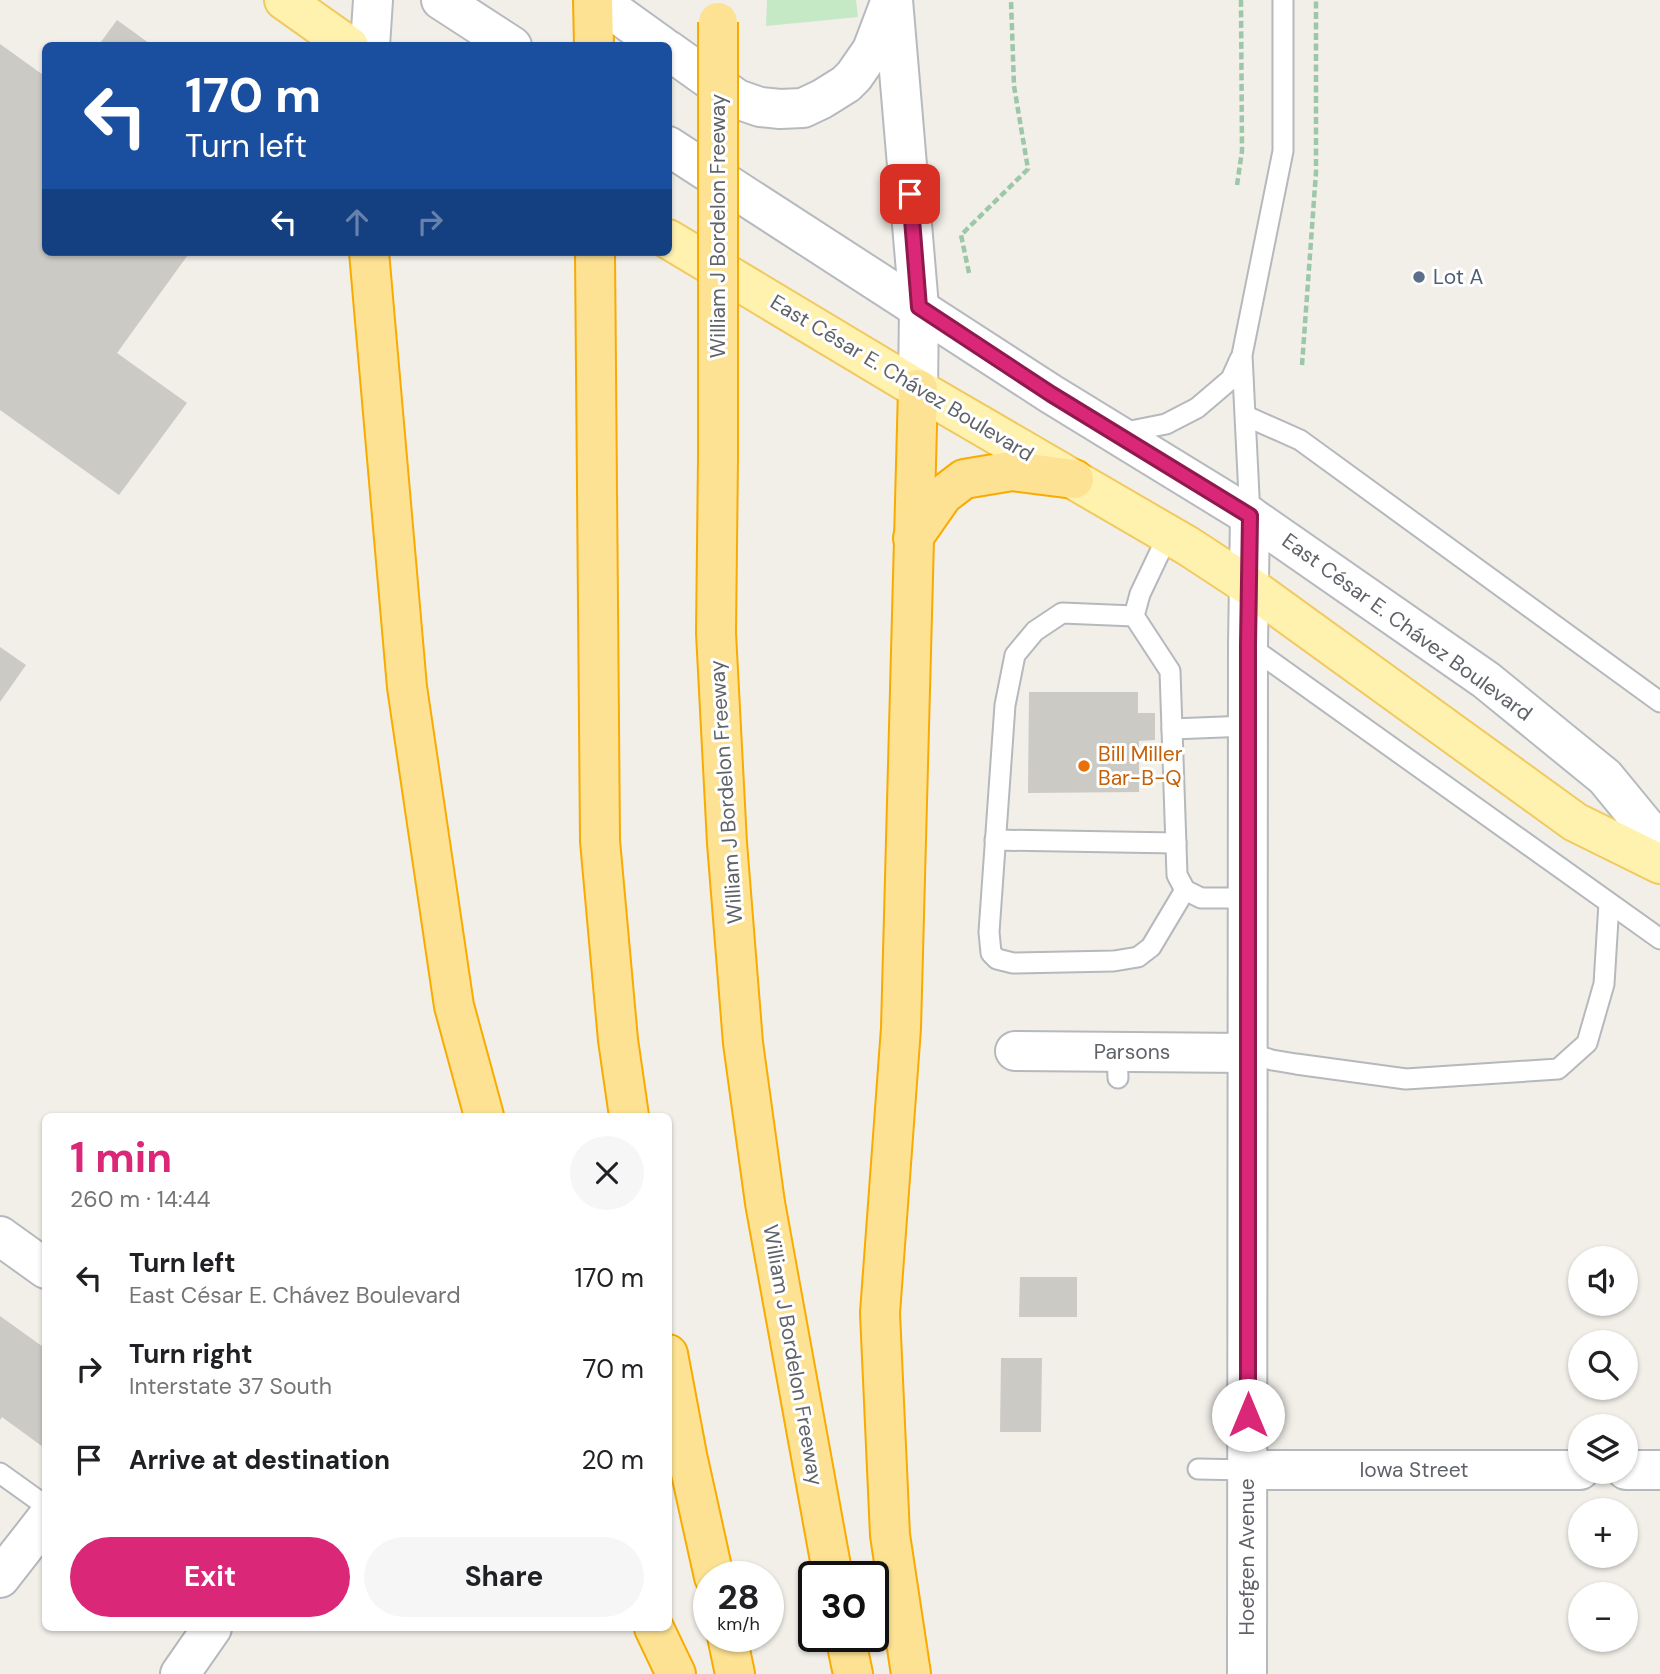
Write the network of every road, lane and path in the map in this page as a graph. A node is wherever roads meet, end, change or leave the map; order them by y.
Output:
1 (284, 0) edge
2 (373, 0) edge
3 (441, 0) edge
4 (596, 0) edge
5 (892, 0) edge
6 (1011, 0) edge
7 (1241, 0) edge
8 (1283, 0) edge
9 (1316, 0) edge
10 (718, 11) edge
11 (343, 42) edge
12 (370, 42) edge
13 (506, 42) edge
14 (594, 42) edge
15 (656, 42) edge
16 (672, 53) edge
17 (672, 149) edge
18 (1237, 185) dead end
19 (672, 241) edge
20 (369, 256) edge
21 (595, 256) edge
22 (968, 273) dead end
23 (919, 307) junction
24 (1242, 355) junction
25 (1303, 365) dead end
26 (918, 389) junction
27 (1246, 416) junction
28 (1117, 434) junction
29 (1074, 480) junction
30 (1250, 516) junction
31 (1168, 535) junction
32 (913, 538) junction
33 (1249, 586) junction
34 (1135, 616) junction
35 (1248, 645) junction
36 (1660, 702) edge
37 (1248, 726) junction
38 (1172, 729) junction
39 (996, 840) junction
40 (1176, 842) junction
41 (1660, 844) edge
42 (1660, 864) edge
43 (1185, 891) junction
44 (1248, 898) junction
45 (1609, 903) junction
46 (1660, 939) edge
47 (1015, 1051) dead end
48 (1248, 1053) junction
49 (483, 1113) edge
50 (629, 1113) edge
51 (0, 1236) edge
52 (42, 1266) edge
53 (672, 1375) edge
54 (1198, 1469) dead end
55 (1248, 1470) junction
56 (1568, 1470) edge
57 (1638, 1470) edge
58 (1660, 1470) edge
59 (0, 1473) edge
60 (42, 1503) edge
61 (42, 1524) edge
62 (710, 1561) edge
63 (830, 1561) edge
64 (0, 1578) edge
65 (210, 1631) edge
66 (655, 1631) edge
67 (730, 1652) edge
68 (848, 1652) edge
69 (180, 1674) edge
70 (676, 1674) edge
71 (735, 1674) edge
72 (853, 1674) edge
73 (911, 1674) edge
74 (1247, 1674) edge

1 - 11 main road
2 - 12 main road
3 - 13 main road
4 - 14 highway
4 - 15 main road
5 - 16 main road
5 - 23 main road
6 - 22 path
7 - 18 path
8 - 24 lane
9 - 25 path
10 - 63 highway, William J Bordelon Freeway, bridge
17 - 23 main road, East César E. Chávez Boulevard
19 - 26 main road, East César E. Chávez Boulevard
20 - 49 highway
21 - 50 highway
23 - 26 main road
23 - 28 main road, East César E. Chávez Boulevard
24 - 27 lane
24 - 28 lane
26 - 29 main road, East César E. Chávez Boulevard
26 - 32 highway
27 - 30 lane
27 - 36 lane
28 - 30 main road, East César E. Chávez Boulevard
29 - 31 main road, East César E. Chávez Boulevard
29 - 32 highway
30 - 33 main road, Hoefgen Avenue
30 - 41 main road, East César E. Chávez Boulevard
31 - 33 main road, East César E. Chávez Boulevard
31 - 34 lane
32 - 73 highway
33 - 35 main road, Hoefgen Avenue
33 - 42 main road, East César E. Chávez Boulevard
34 - 38 lane
34 - 39 lane
35 - 37 main road, Hoefgen Avenue
35 - 45 lane
37 - 38 lane
37 - 44 main road, Hoefgen Avenue
38 - 40 lane
39 - 40 lane
39 - 43 lane
40 - 43 lane
43 - 44 lane
44 - 48 main road, Hoefgen Avenue
45 - 46 lane
45 - 48 lane
47 - 48 main road, Parsons
48 - 55 main road, Hoefgen Avenue
51 - 52 main road
53 - 62 highway
54 - 55 lane
55 - 56 main road, Iowa Street
55 - 74 main road, Hoefgen Avenue
57 - 58 main road
59 - 60 lane
61 - 64 main road
65 - 69 main road
66 - 70 highway
67 - 71 highway
68 - 72 highway

